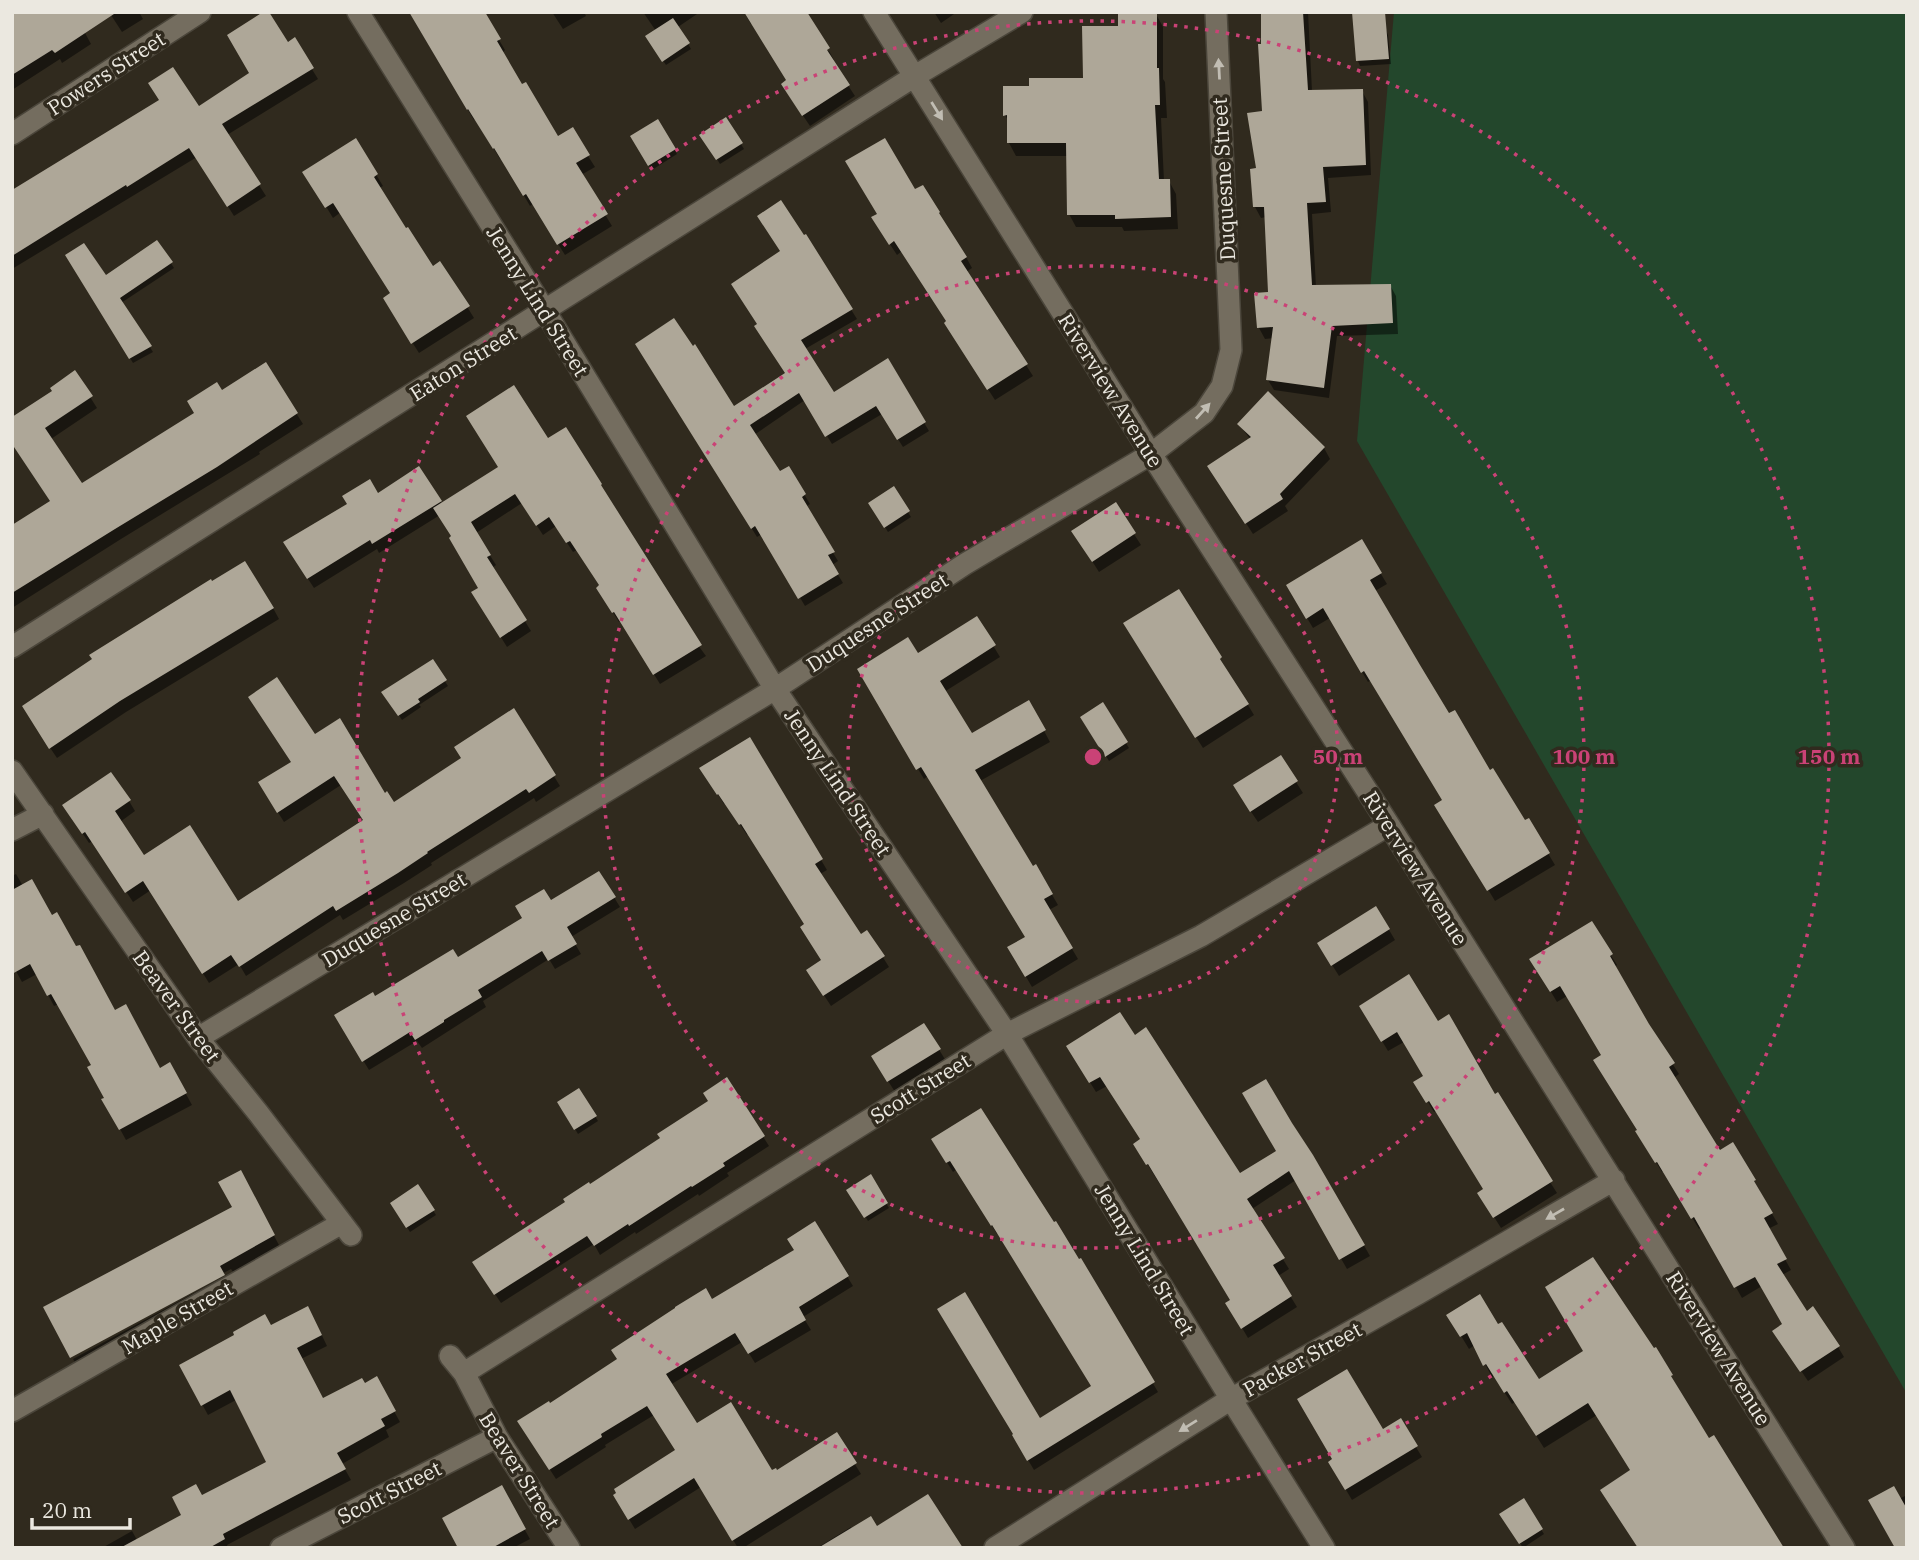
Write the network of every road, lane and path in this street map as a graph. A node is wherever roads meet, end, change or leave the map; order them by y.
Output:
1 (200, 12) edge
2 (358, 12) edge
3 (874, 12) edge
4 (1022, 12) edge
5 (1216, 12) edge
6 (915, 76) junction
7 (12, 134) edge
8 (545, 311) junction
9 (1151, 454) junction
10 (12, 647) edge
11 (775, 689) junction
12 (12, 771) edge
13 (43, 814) junction
14 (1389, 825) junction
15 (12, 830) edge
16 (1007, 1034) junction
17 (198, 1038) junction
18 (1614, 1180) junction
19 (346, 1229) joint
20 (457, 1365) joint
21 (1231, 1399) junction
22 (15, 1404) edge
23 (497, 1437) junction
24 (281, 1548) edge
25 (569, 1548) edge
26 (995, 1548) edge
27 (1324, 1548) edge
28 (1844, 1548) edge

1 - 7 street, Powers Street
2 - 8 street, Jenny Lind Street
3 - 6 street, Riverview Avenue
4 - 6 street, Eaton Street
9 -> 5 street, Duquesne Street
6 - 8 street, Eaton Street
6 -> 9 street, Riverview Avenue
8 - 10 street, Eaton Street
8 - 11 street, Jenny Lind Street
9 - 11 street, Duquesne Street
9 - 14 street, Riverview Avenue
11 - 16 street, Jenny Lind Street
11 - 17 street, Duquesne Street
12 - 13 street, Beaver Street
13 - 15 street
13 - 17 street, Beaver Street
14 - 16 street, Scott Street
14 - 18 street, Riverview Avenue
16 - 20 street, Scott Street
16 - 21 street, Jenny Lind Street
17 - 19 street, Beaver Street
18 -> 21 street, Packer Street
18 - 28 street, Riverview Avenue
19 - 22 street, Maple Street
20 - 23 street, Beaver Street
21 -> 26 street, Packer Street
21 - 27 street, Jenny Lind Street
23 - 24 street, Scott Street
23 - 25 street, Beaver Street

